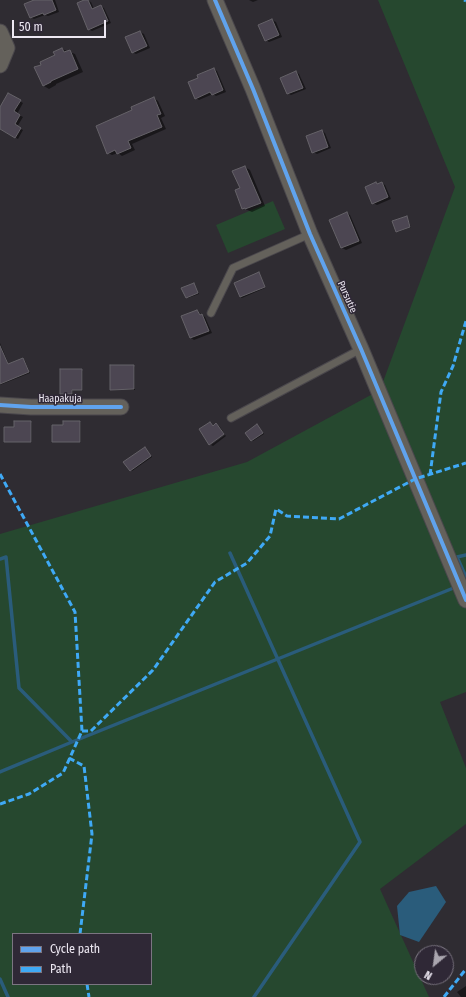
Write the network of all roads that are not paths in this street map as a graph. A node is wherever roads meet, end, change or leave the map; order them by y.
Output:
1 (215, 0) edge
2 (0, 32) edge
3 (0, 65) edge
4 (310, 234) junction
5 (211, 313) dead end
6 (361, 349) junction
7 (0, 406) edge
8 (121, 407) dead end
9 (231, 418) dead end
10 (466, 600) edge

1 - 4 street, Pursutie
2 - 3 street
4 - 5 lane
4 - 6 street, Pursutie
6 - 9 lane
6 - 10 street, Pursutie
7 - 8 street, Haapakuja

